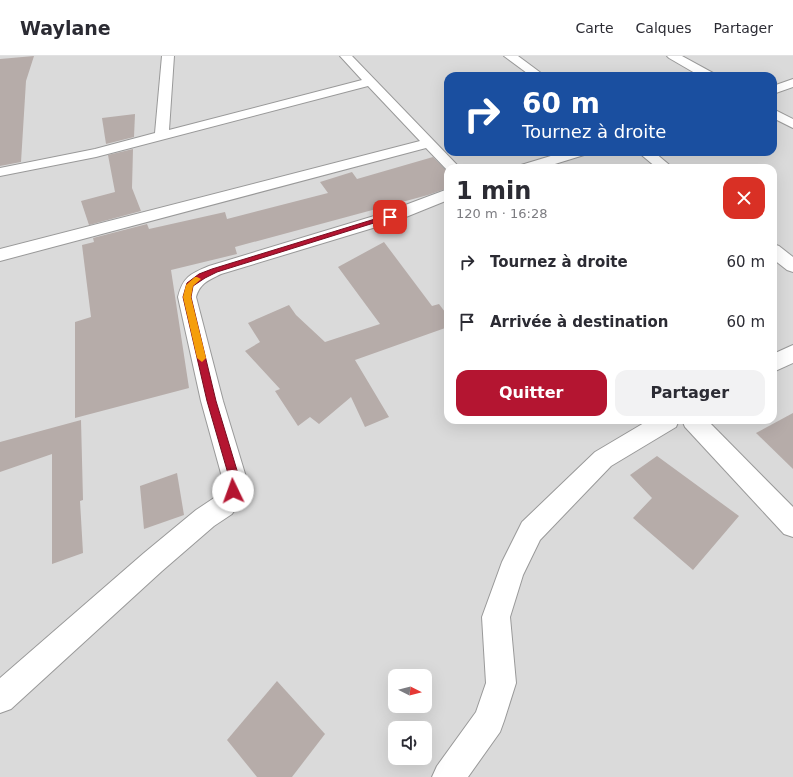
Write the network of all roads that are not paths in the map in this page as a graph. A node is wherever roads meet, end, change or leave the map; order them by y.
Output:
1 (168, 56) edge
2 (346, 56) edge
3 (510, 56) edge
4 (674, 56) edge
5 (533, 72) edge
6 (702, 72) edge
7 (369, 82) junction
8 (793, 83) edge
9 (777, 89) edge
10 (777, 115) edge
11 (793, 124) edge
12 (162, 135) junction
13 (429, 143) junction
14 (566, 156) edge
15 (650, 156) edge
16 (449, 164) edge
17 (539, 164) edge
18 (661, 164) edge
19 (0, 172) edge
20 (444, 196) edge
21 (777, 253) edge
22 (0, 256) edge
23 (793, 266) edge
24 (793, 353) edge
25 (777, 362) edge
26 (661, 424) edge
27 (697, 424) edge
28 (793, 525) edge
29 (0, 698) edge
30 (448, 777) edge

1 - 12 street
2 - 7 street
3 - 5 street
4 - 6 street
7 - 12 street
7 - 13 street
8 - 9 street
10 - 11 street
12 - 19 street
13 - 16 street
13 - 22 street
14 - 17 street
15 - 18 street
20 - 29 street
21 - 23 street
24 - 25 street
26 - 30 street
27 - 28 street

